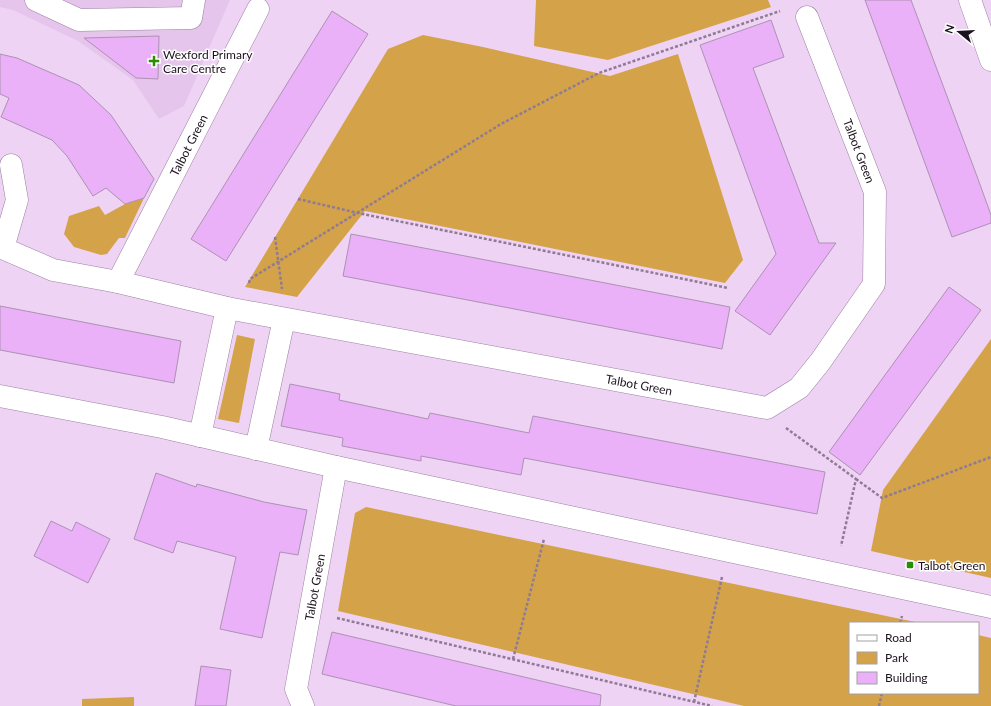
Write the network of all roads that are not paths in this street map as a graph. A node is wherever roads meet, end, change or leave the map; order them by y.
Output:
1 (36, 0) edge
2 (194, 0) edge
3 (970, 0) edge
4 (258, 9) dead end
5 (797, 13) road end
6 (991, 60) edge
7 (11, 165) dead end
8 (1, 248) edge
9 (118, 282) junction
10 (234, 309) junction
11 (284, 319) junction
12 (0, 396) edge
13 (200, 436) junction
14 (256, 449) junction
15 (336, 467) junction
16 (991, 607) edge
17 (302, 706) edge

1 - 2 street
3 - 6 street
4 - 9 street, Talbot Green
5 - 11 street, Talbot Green
7 - 8 street, Talbot Green
8 - 9 street, Talbot Green
9 - 10 street, Talbot Green
10 - 11 street, Talbot Green
10 - 13 street
11 - 14 street
12 - 13 street
13 - 14 street
14 - 15 street
15 - 16 street
15 - 17 street, Talbot Green

